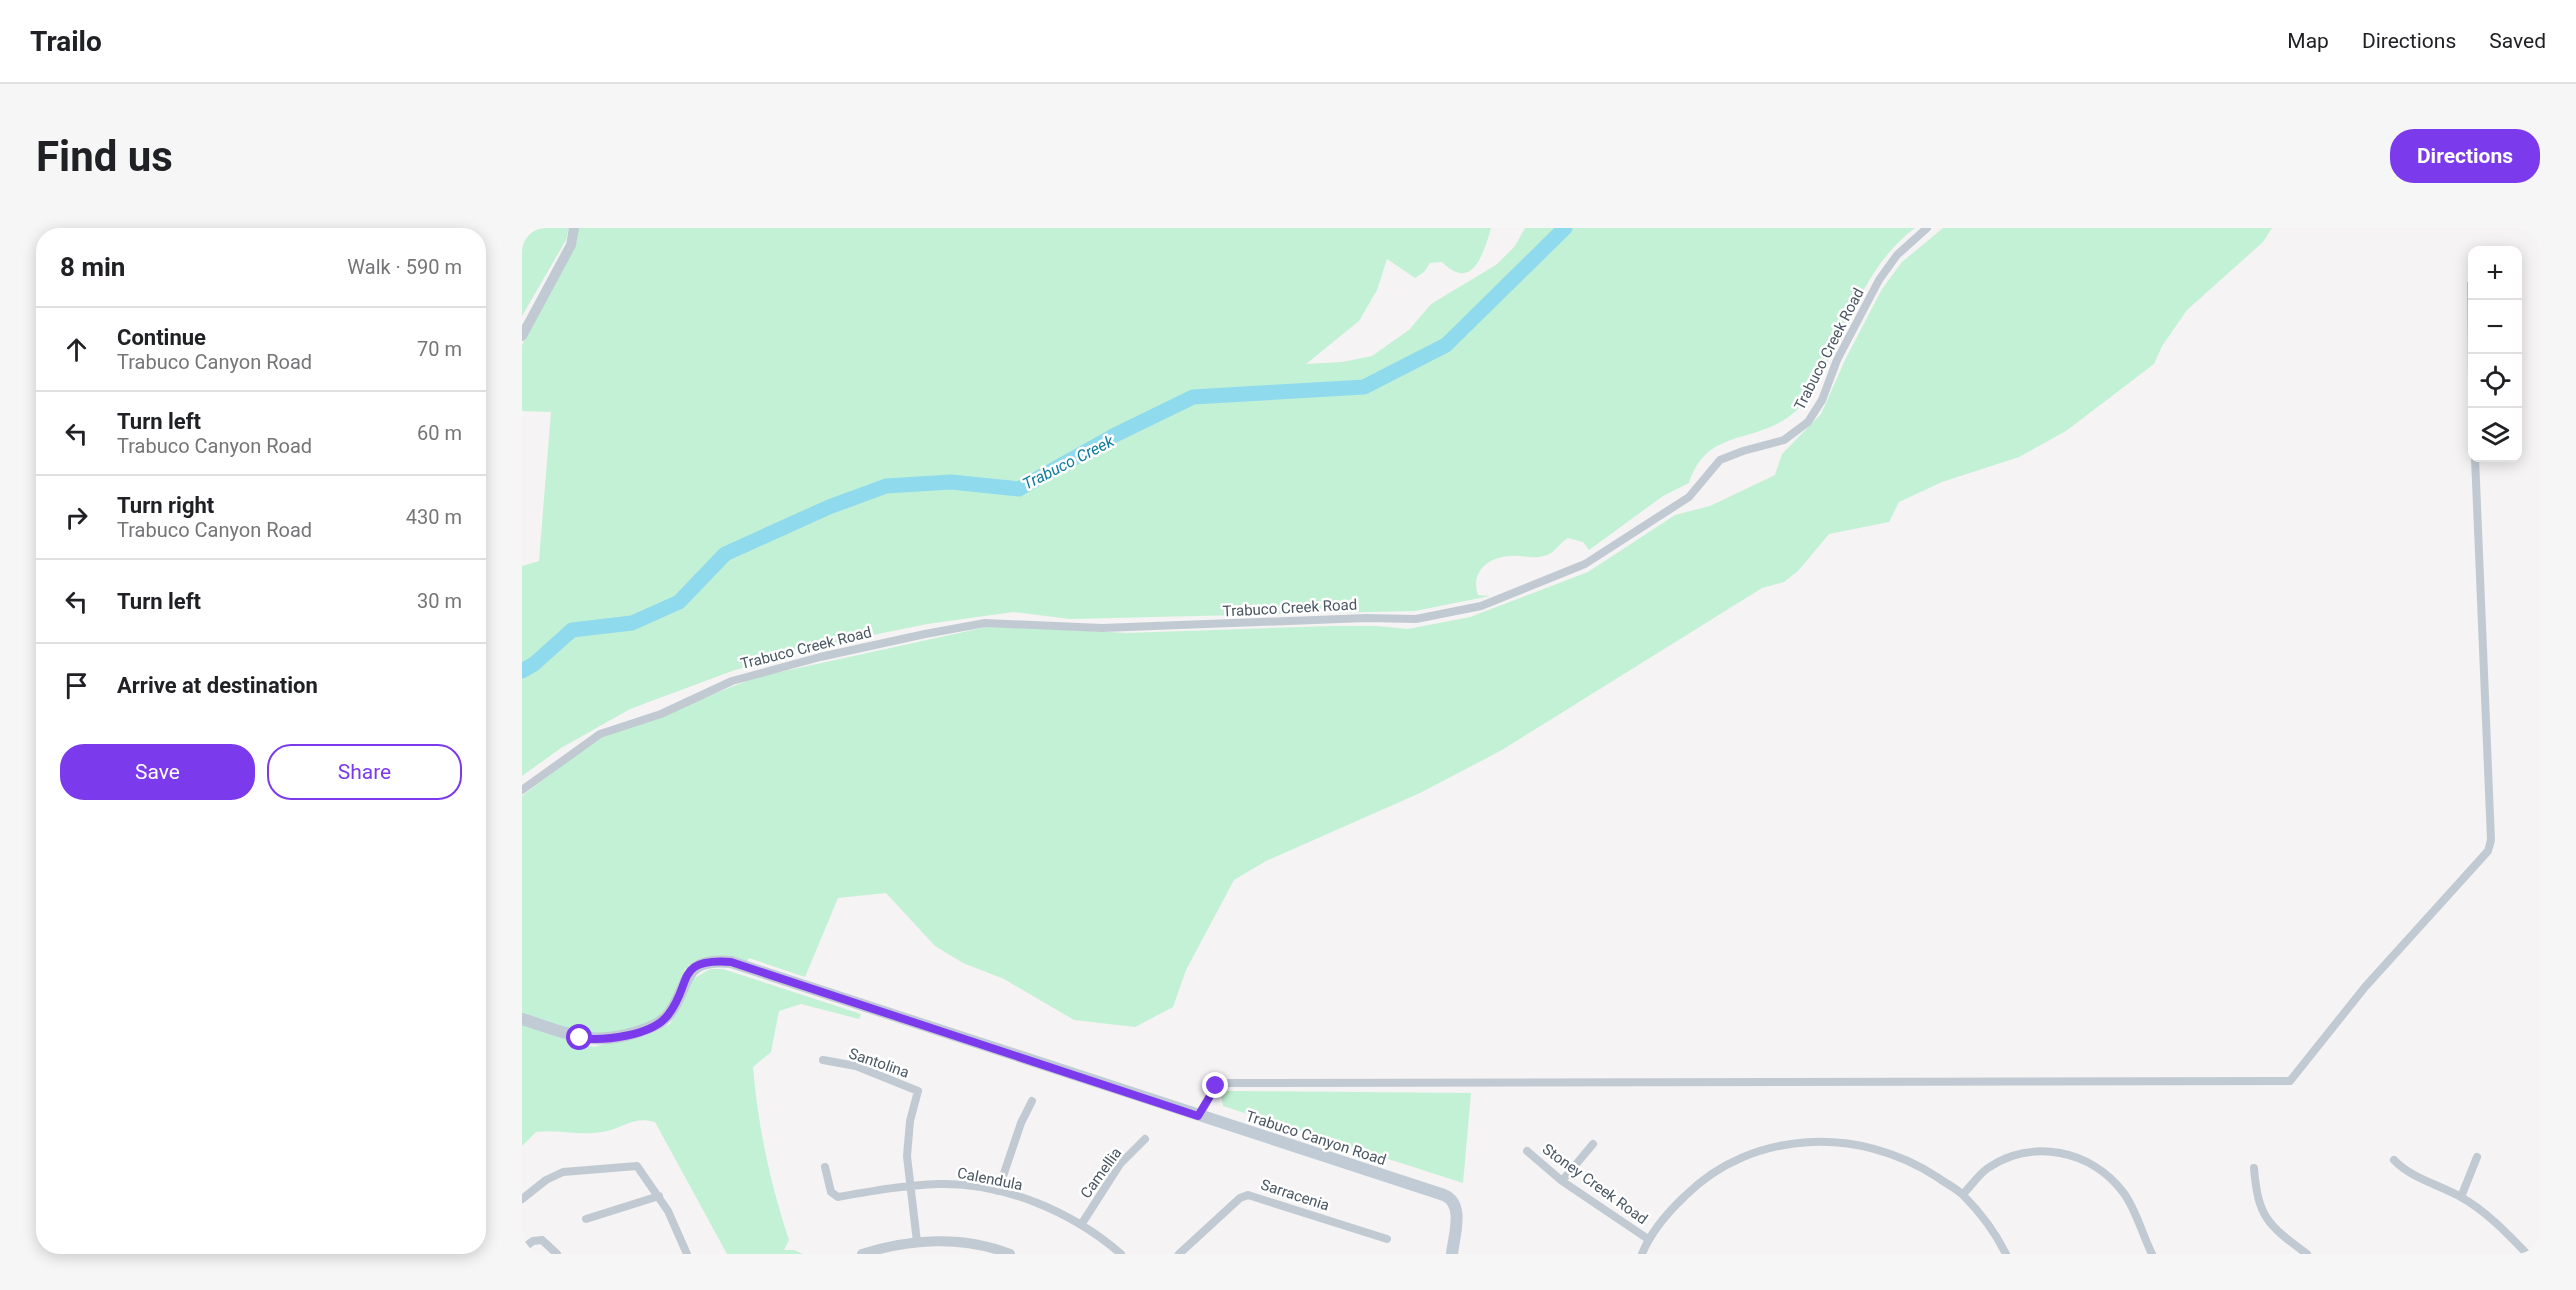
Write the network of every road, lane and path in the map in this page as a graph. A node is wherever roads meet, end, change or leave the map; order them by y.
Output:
1 (574, 228) edge
2 (1927, 228) edge
3 (2471, 300) edge
4 (522, 336) edge
5 (2472, 354) edge
6 (2475, 462) edge
7 (522, 790) edge
8 (522, 1019) edge
9 (823, 1060) dead end
10 (1032, 1101) dead end
11 (1198, 1116) junction
12 (1145, 1139) dead end
13 (1593, 1144) dead end
14 (1527, 1151) dead end
15 (2477, 1157) dead end
16 (2394, 1160) dead end
17 (825, 1167) dead end
18 (2254, 1168) dead end
19 (1562, 1181) junction
20 (911, 1186) junction
21 (998, 1191) junction
22 (1963, 1194) junction
23 (659, 1196) junction
24 (2461, 1197) junction
25 (522, 1199) edge
26 (586, 1219) dead end
27 (1081, 1225) junction
28 (1387, 1239) dead end
29 (1648, 1239) junction
30 (917, 1242) junction
31 (526, 1254) edge
32 (557, 1254) edge
33 (687, 1254) edge
34 (862, 1254) edge
35 (1010, 1254) edge
36 (1121, 1254) edge
37 (1179, 1254) edge
38 (1452, 1254) edge
39 (1642, 1254) edge
40 (2007, 1254) edge
41 (2152, 1254) edge
42 (2307, 1254) edge
43 (2527, 1254) edge

1 - 4 street
2 - 7 street, Trabuco Creek Road
3 - 5 street
6 - 11 street
8 - 11 main road, Trabuco Canyon Road
9 - 20 street, Santolina
10 - 21 street
11 - 38 main road, Trabuco Canyon Road
12 - 27 street, Camellia
13 - 19 street
14 - 19 street, Stoney Creek Road
15 - 24 street
16 - 24 street
17 - 20 street, Calendula
18 - 42 street
19 - 29 street, Stoney Creek Road
20 - 21 street, Calendula
20 - 30 street, Santolina
21 - 27 street, Calendula
22 - 29 street
22 - 40 street
22 - 41 street
23 - 25 street
23 - 26 street
23 - 33 street
24 - 43 street
27 - 36 street, Calendula
28 - 37 street, Sarracenia
29 - 39 street
30 - 34 street
30 - 35 street
31 - 32 street

